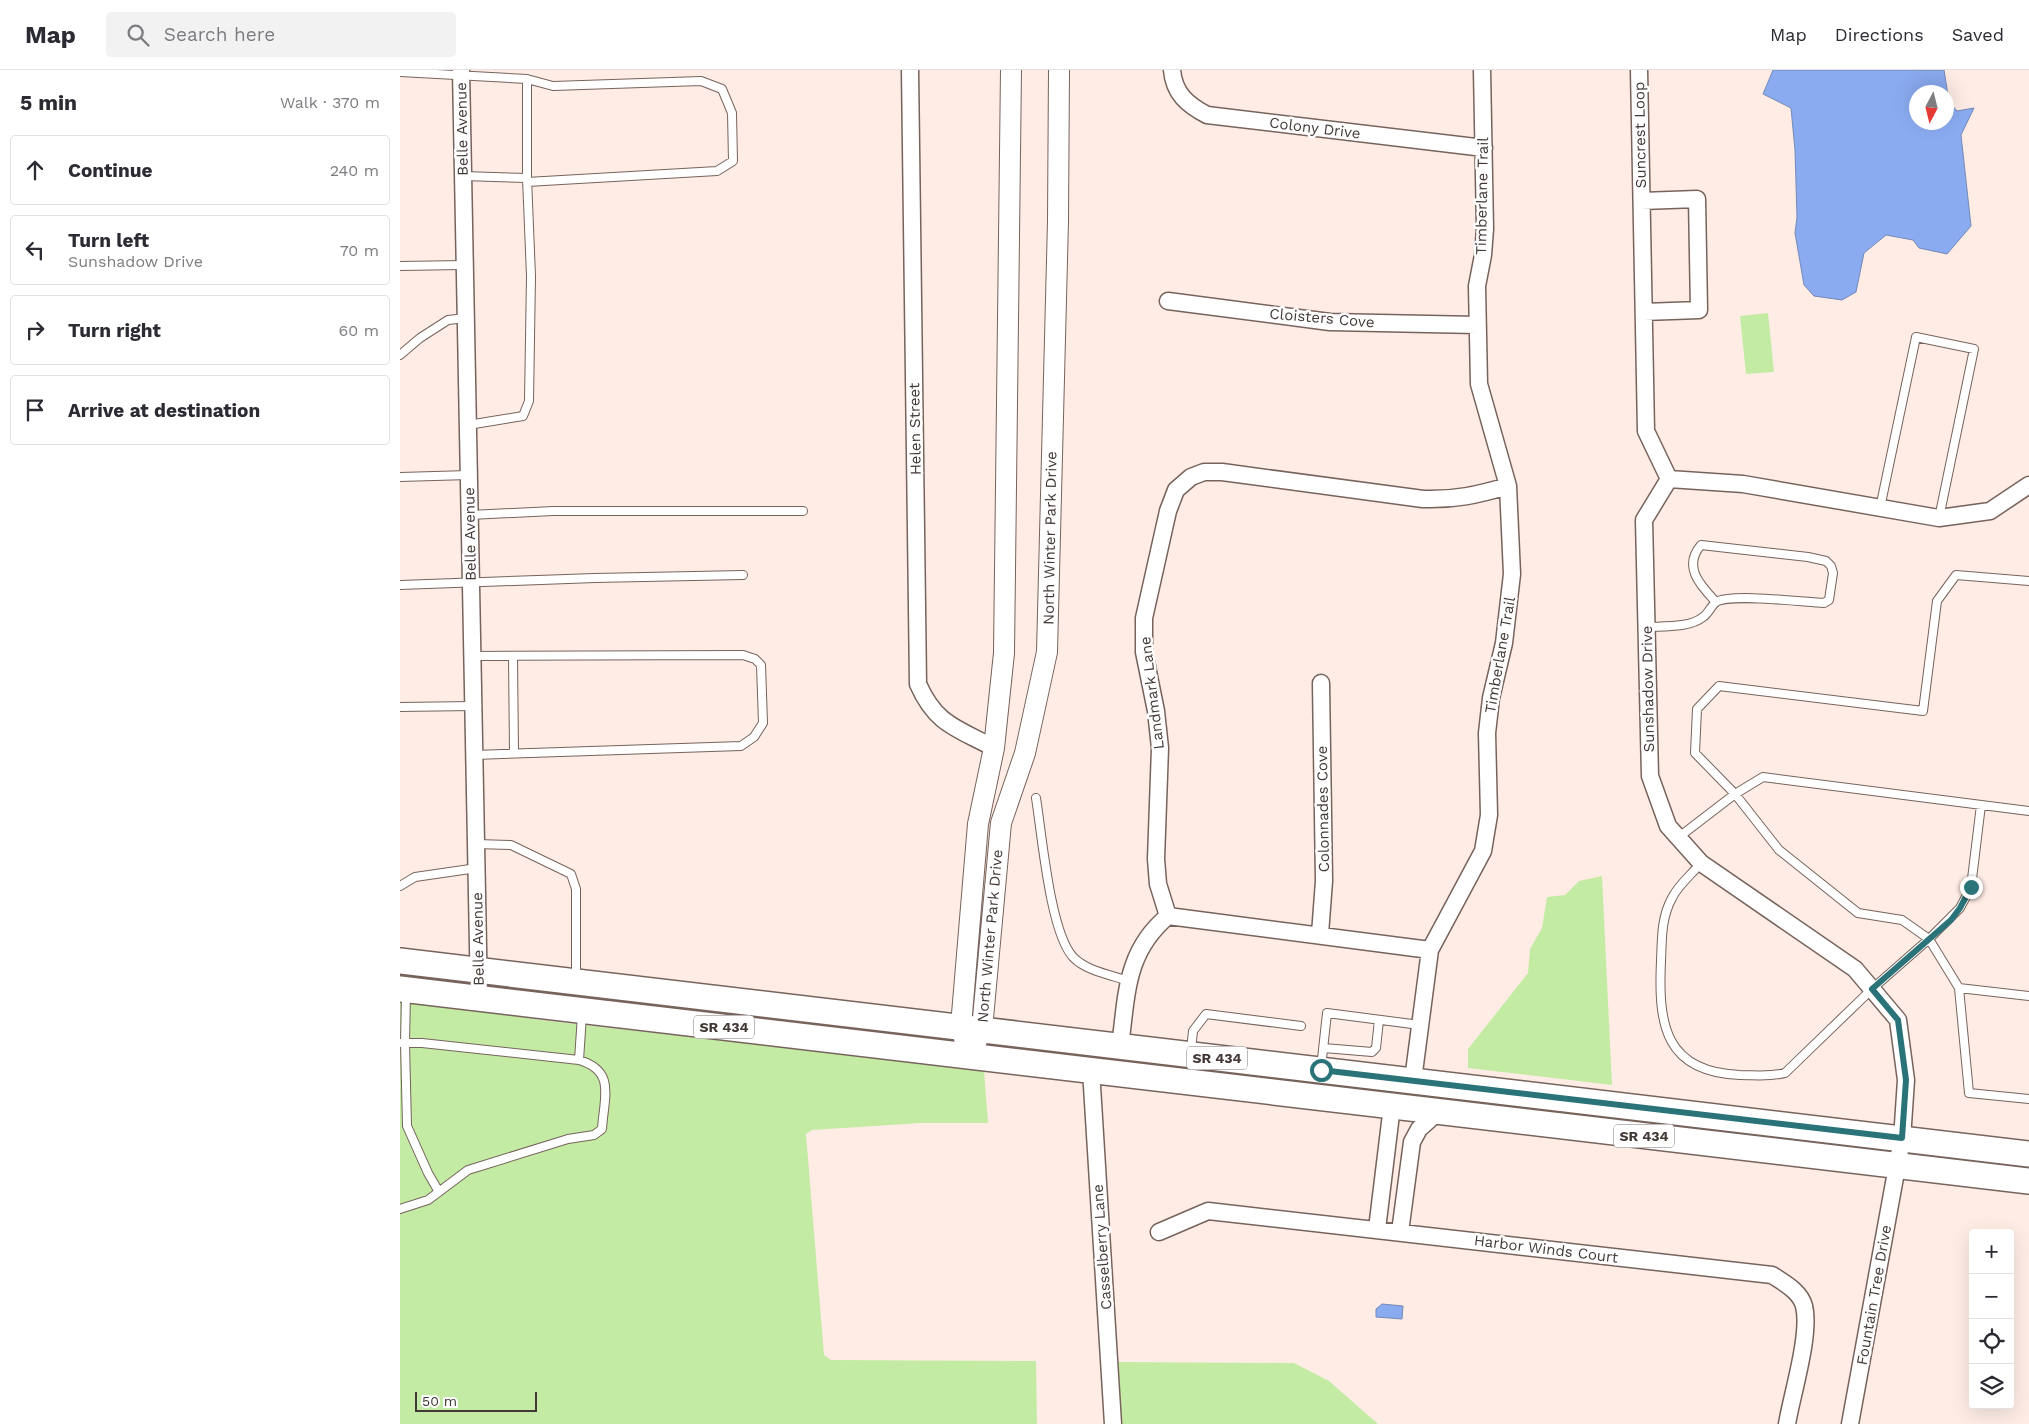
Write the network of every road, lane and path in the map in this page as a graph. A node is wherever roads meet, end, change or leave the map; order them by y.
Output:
1 (910, 70) edge
2 (1011, 70) edge
3 (1059, 70) edge
4 (1172, 70) edge
5 (1482, 70) edge
6 (1639, 70) edge
7 (404, 71) edge
8 (461, 72) edge
9 (527, 79) junction
10 (1484, 148) junction
11 (463, 176) junction
12 (527, 180) junction
13 (1642, 201) junction
14 (464, 265) junction
15 (400, 266) edge
16 (1168, 300) dead end
17 (1644, 312) junction
18 (466, 318) junction
19 (1476, 325) junction
20 (400, 355) edge
21 (468, 425) junction
22 (469, 475) junction
23 (400, 477) edge
24 (1669, 479) junction
25 (1508, 486) junction
26 (2028, 486) edge
27 (1880, 508) junction
28 (803, 511) dead end
29 (470, 515) junction
30 (1939, 518) junction
31 (743, 575) dead end
32 (2029, 581) edge
33 (471, 584) junction
34 (400, 585) edge
35 (1716, 602) junction
36 (1646, 627) junction
37 (472, 656) junction
38 (513, 656) junction
39 (1321, 683) dead end
40 (473, 706) junction
41 (400, 707) edge
42 (994, 748) junction
43 (514, 753) junction
44 (474, 754) junction
45 (1735, 794) junction
46 (1036, 798) dead end
47 (1981, 805) junction
48 (2029, 811) edge
49 (1679, 837) junction
50 (476, 844) junction
51 (1701, 863) junction
52 (477, 868) junction
53 (400, 886) edge
54 (1168, 916) junction
55 (1320, 934) junction
56 (1929, 939) junction
57 (1430, 950) junction
58 (400, 961) edge
59 (479, 970) junction
60 (1129, 981) junction
61 (576, 982) junction
62 (624, 987) junction
63 (1958, 988) junction
64 (403, 989) edge
65 (1872, 989) junction
66 (2029, 996) edge
67 (479, 998) junction
68 (573, 1009) junction
69 (1355, 1016) junction
70 (1379, 1020) junction
71 (1353, 1025) dead end
72 (1420, 1025) junction
73 (1301, 1026) dead end
74 (971, 1028) junction
75 (402, 1043) edge
76 (1120, 1046) junction
77 (1190, 1055) junction
78 (970, 1056) junction
79 (1322, 1059) junction
80 (579, 1060) junction
81 (1091, 1070) junction
82 (1413, 1080) junction
83 (1452, 1086) junction
84 (2029, 1099) edge
85 (1354, 1102) junction
86 (1392, 1106) junction
87 (1438, 1112) junction
88 (1902, 1138) junction
89 (2029, 1154) edge
90 (1897, 1165) junction
91 (1384, 1175) junction
92 (1407, 1178) junction
93 (2029, 1181) edge
94 (439, 1192) junction
95 (400, 1209) edge
96 (1377, 1229) junction
97 (1158, 1232) dead end
98 (1400, 1232) junction
99 (1113, 1424) edge
100 (1787, 1424) edge
101 (1850, 1424) edge

1 - 42 street, Helen Street
2 - 42 street, North Winter Park Drive
3 - 74 street, North Winter Park Drive
4 - 10 street, Colony Drive
5 - 10 street, Timberlane Trail
6 - 13 street, Suncrest Loop
7 - 8 lane
8 - 9 lane
8 - 11 street, Belle Avenue
9 - 12 lane
9 - 12 lane
10 - 19 street, Timberlane Trail
11 - 12 lane
11 - 14 street, Belle Avenue
12 - 21 lane
13 - 17 street, Suncrest Loop
13 - 17 street, Suncrest Loop
14 - 15 lane
14 - 18 street, Belle Avenue
16 - 19 street, Cloisters Cove
17 - 24 street, Suncrest Loop
18 - 20 lane
18 - 21 street, Belle Avenue
19 - 25 street, Timberlane Trail
21 - 22 street, Belle Avenue
22 - 23 lane
22 - 29 street, Belle Avenue
24 - 27 street
24 - 36 street, Sunshadow Drive
25 - 54 street, Landmark Lane
25 - 57 street, Timberlane Trail
26 - 30 street
27 - 30 street
27 - 30 lane
28 - 29 lane
29 - 33 street, Belle Avenue
31 - 33 lane
32 - 45 lane
33 - 34 lane
33 - 37 street, Belle Avenue
35 - 35 lane
35 - 36 lane
36 - 49 street, Sunshadow Drive
37 - 38 lane
37 - 40 street, Belle Avenue
38 - 43 lane
38 - 43 lane
39 - 55 street, Colonnades Cove
40 - 41 lane
40 - 44 street, Belle Avenue
42 - 74 street, North Winter Park Drive
43 - 44 lane
44 - 50 street, Belle Avenue
45 - 47 lane
45 - 49 lane
45 - 56 lane
46 - 60 lane
47 - 48 lane
47 - 56 lane
49 - 51 street, Sunshadow Drive
50 - 52 street, Belle Avenue
50 - 61 lane
51 - 65 street, Sunshadow Drive
51 - 65 lane
52 - 53 lane
52 - 59 street, Belle Avenue
54 - 55 street
54 - 60 street
55 - 57 street
56 - 63 lane
56 - 65 lane
57 - 72 street, Timberlane Trail
58 - 59 main road, SR 434
59 - 61 main road, SR 434
59 - 67 street, Belle Avenue
60 - 76 street
61 - 62 main road, SR 434
62 - 68 main road
62 - 74 main road, SR 434
63 - 66 lane
63 - 84 lane
64 - 67 main road, SR 434
64 - 75 lane
65 - 88 street, Sunshadow Drive
67 - 68 main road, SR 434
68 - 78 main road, SR 434
68 - 80 lane
69 - 70 lane
69 - 71 lane
69 - 79 lane
70 - 72 lane
70 - 79 lane
72 - 82 street, Timberlane Trail
73 - 77 lane
74 - 76 main road, SR 434
74 - 78 street, North Winter Park Drive
75 - 80 lane
75 - 94 lane
76 - 77 main road, SR 434
77 - 79 main road, SR 434
78 - 81 main road, SR 434
79 - 82 main road, SR 434
80 - 94 lane
81 - 85 main road, SR 434
81 - 99 street, Casselberry Lane
82 - 83 main road, SR 434
82 - 85 main road
83 - 86 main road
83 - 88 main road, SR 434
85 - 86 main road, SR 434
86 - 87 main road, SR 434
86 - 91 street
87 - 90 main road, SR 434
87 - 92 street
88 - 89 main road, SR 434
88 - 90 street, Sunshadow Drive
90 - 93 main road, SR 434
90 - 101 street, Fountain Tree Drive
91 - 92 street
91 - 96 street
92 - 98 street
94 - 95 lane
96 - 97 street, Harbor Winds Court
96 - 98 street, Harbor Winds Court
98 - 100 street, Harbor Winds Court

